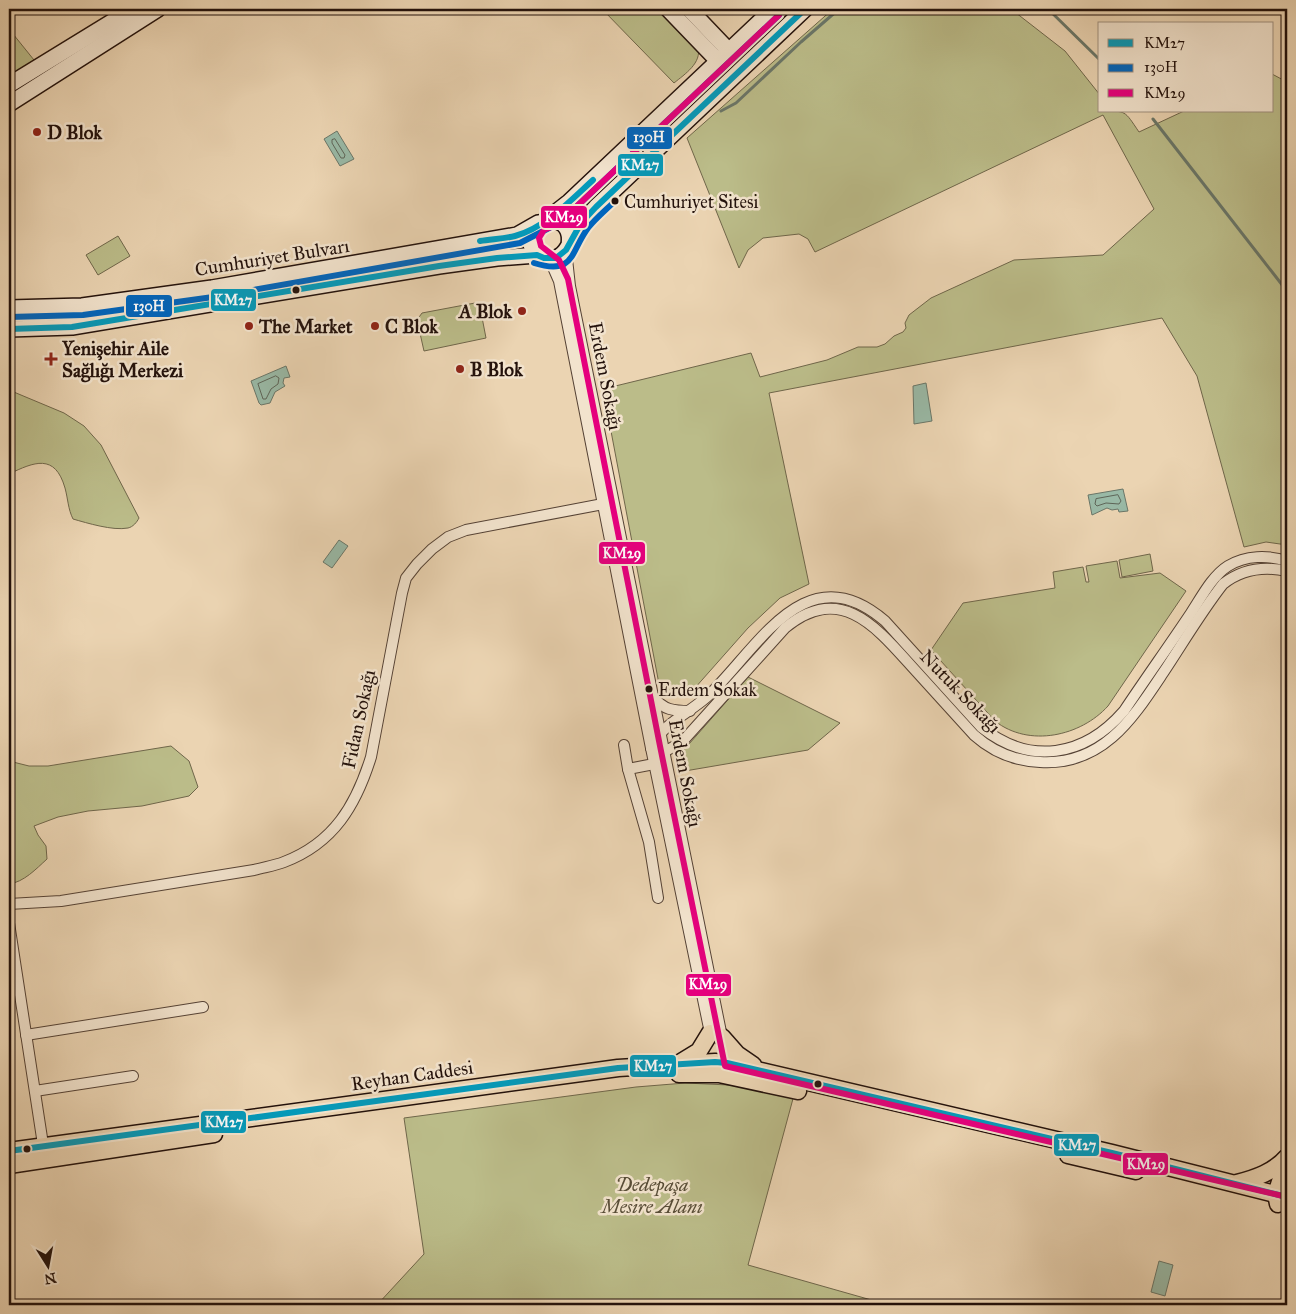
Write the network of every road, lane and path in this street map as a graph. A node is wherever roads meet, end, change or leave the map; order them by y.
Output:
1 (133, 9) edge
2 (158, 9) edge
3 (668, 9) edge
4 (689, 9) edge
5 (773, 9) edge
6 (806, 9) edge
7 (104, 35) junction
8 (725, 56) junction
9 (742, 70) junction
10 (9, 86) edge
11 (9, 104) edge
12 (542, 222) junction
13 (568, 248) junction
14 (436, 250) junction
15 (541, 256) junction
16 (439, 266) junction
17 (281, 277) junction
18 (287, 291) junction
19 (9, 308) edge
20 (9, 329) edge
21 (603, 504) junction
22 (1287, 560) edge
23 (1287, 571) edge
24 (653, 697) junction
25 (691, 711) junction
26 (660, 733) junction
27 (624, 745) dead end
28 (651, 748) junction
29 (664, 752) junction
30 (654, 764) junction
31 (628, 769) junction
32 (658, 898) dead end
33 (9, 904) edge
34 (9, 922) edge
35 (203, 1007) dead end
36 (26, 1035) junction
37 (716, 1035) junction
38 (678, 1064) junction
39 (720, 1066) junction
40 (766, 1072) junction
41 (133, 1076) dead end
42 (35, 1091) junction
43 (9, 1151) edge
44 (44, 1154) junction
45 (1287, 1159) edge
46 (9, 1166) edge
47 (1236, 1184) junction
48 (1284, 1198) edge

1 - 7 street
2 - 7 street
3 - 8 street
4 - 8 street
5 - 8 street, Cumhuriyet Bulvarı
6 - 9 street
7 - 10 street
7 - 11 street
8 - 9 street
8 - 12 street, Cumhuriyet Bulvarı
9 - 13 street
12 - 13 street
12 - 14 street, Cumhuriyet Bulvarı
12 - 15 street
13 - 15 street
13 - 24 street, Erdem Sokağı
14 - 16 street
14 - 17 street, Cumhuriyet Bulvarı
15 - 16 street, Cumhuriyet Bulvarı
15 - 21 street, Erdem Sokağı
16 - 18 street, Cumhuriyet Bulvarı
17 - 18 street
17 - 19 street, Cumhuriyet Bulvarı
18 - 20 street, Cumhuriyet Bulvarı
21 - 28 street, Erdem Sokağı
21 - 33 street, Fidan Sokağı
22 - 25 street, Nutuk Sokağı
23 - 29 street, Nutuk Sokağı
24 - 25 street
24 - 26 street, Erdem Sokağı
25 - 26 street, Nutuk Sokağı
26 - 28 street, Nutuk Sokağı
26 - 29 street, Erdem Sokağı
27 - 31 street
28 - 29 street
28 - 30 street, Erdem Sokağı
29 - 37 street, Erdem Sokağı
30 - 31 street
30 - 37 street, Erdem Sokağı
31 - 32 street
34 - 36 street
35 - 36 street
36 - 42 street
37 - 38 main road
37 - 39 main road
37 - 40 main road
38 - 39 main road, Reyhan Caddesi
38 - 44 main road, Reyhan Caddesi
39 - 40 main road, Reyhan Caddesi
39 - 44 main road, Reyhan Caddesi
39 - 48 main road
40 - 47 main road, Reyhan Caddesi
41 - 42 street
42 - 44 street
43 - 44 main road, Reyhan Caddesi
44 - 46 main road, Reyhan Caddesi
45 - 47 main road
45 - 48 main road
47 - 48 main road, Reyhan Caddesi

